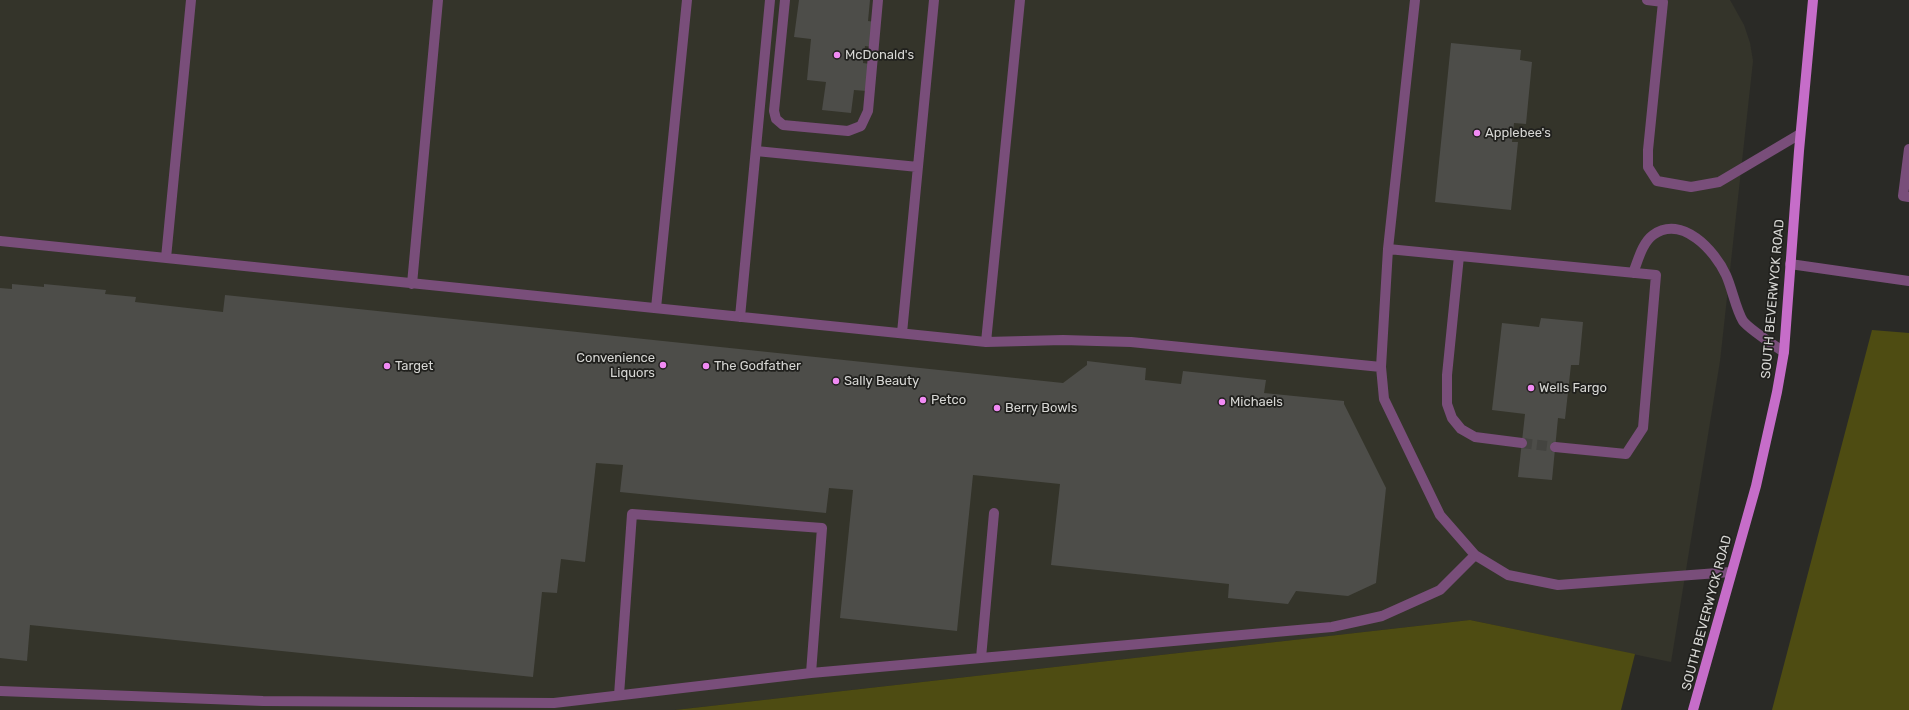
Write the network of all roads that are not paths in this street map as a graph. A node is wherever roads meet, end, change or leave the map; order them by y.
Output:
1 (191, 0) edge
2 (438, 0) edge
3 (687, 0) edge
4 (770, 0) edge
5 (785, 0) edge
6 (878, 0) edge
7 (934, 0) edge
8 (1020, 0) edge
9 (1415, 0) edge
10 (1647, 0) edge
11 (1813, 0) edge
12 (1800, 134) junction
13 (1909, 149) edge
14 (756, 151) junction
15 (918, 167) junction
16 (1909, 197) edge
17 (0, 241) edge
18 (1388, 249) junction
19 (1459, 256) junction
20 (166, 258) junction
21 (1790, 264) junction
22 (1633, 272) junction
23 (1909, 281) edge
24 (412, 284) junction
25 (656, 308) junction
26 (740, 317) junction
27 (902, 333) junction
28 (986, 342) junction
29 (1784, 352) junction
30 (1381, 367) junction
31 (1522, 443) tunnel mouth
32 (1555, 447) tunnel mouth
33 (994, 513) dead end
34 (1475, 555) junction
35 (1731, 572) junction
36 (981, 658) junction
37 (811, 673) junction
38 (0, 691) edge
39 (619, 695) junction
40 (1693, 710) edge

1 - 20 lane
2 - 24 lane
3 - 25 lane
4 - 14 lane
5 - 6 lane
7 - 15 lane
8 - 28 lane
9 - 18 lane
10 - 12 lane
11 - 12 main road, SOUTH BEVERWYCK ROAD
12 - 21 main road, SOUTH BEVERWYCK ROAD
13 - 16 lane
14 - 15 lane
14 - 26 lane
15 - 27 lane
17 - 20 lane
18 - 19 lane
18 - 30 lane
19 - 22 lane
19 - 31 lane
20 - 24 lane
21 - 23 lane
21 - 29 main road, SOUTH BEVERWYCK ROAD
22 - 29 lane
22 - 32 lane
24 - 25 lane
25 - 26 lane
26 - 27 lane
27 - 28 lane
28 - 30 lane
29 - 35 main road, SOUTH BEVERWYCK ROAD
30 - 34 lane
33 - 36 lane
34 - 35 lane
34 - 36 lane
35 - 40 main road, SOUTH BEVERWYCK ROAD
36 - 37 lane
37 - 39 lane
37 - 39 lane
38 - 39 lane

